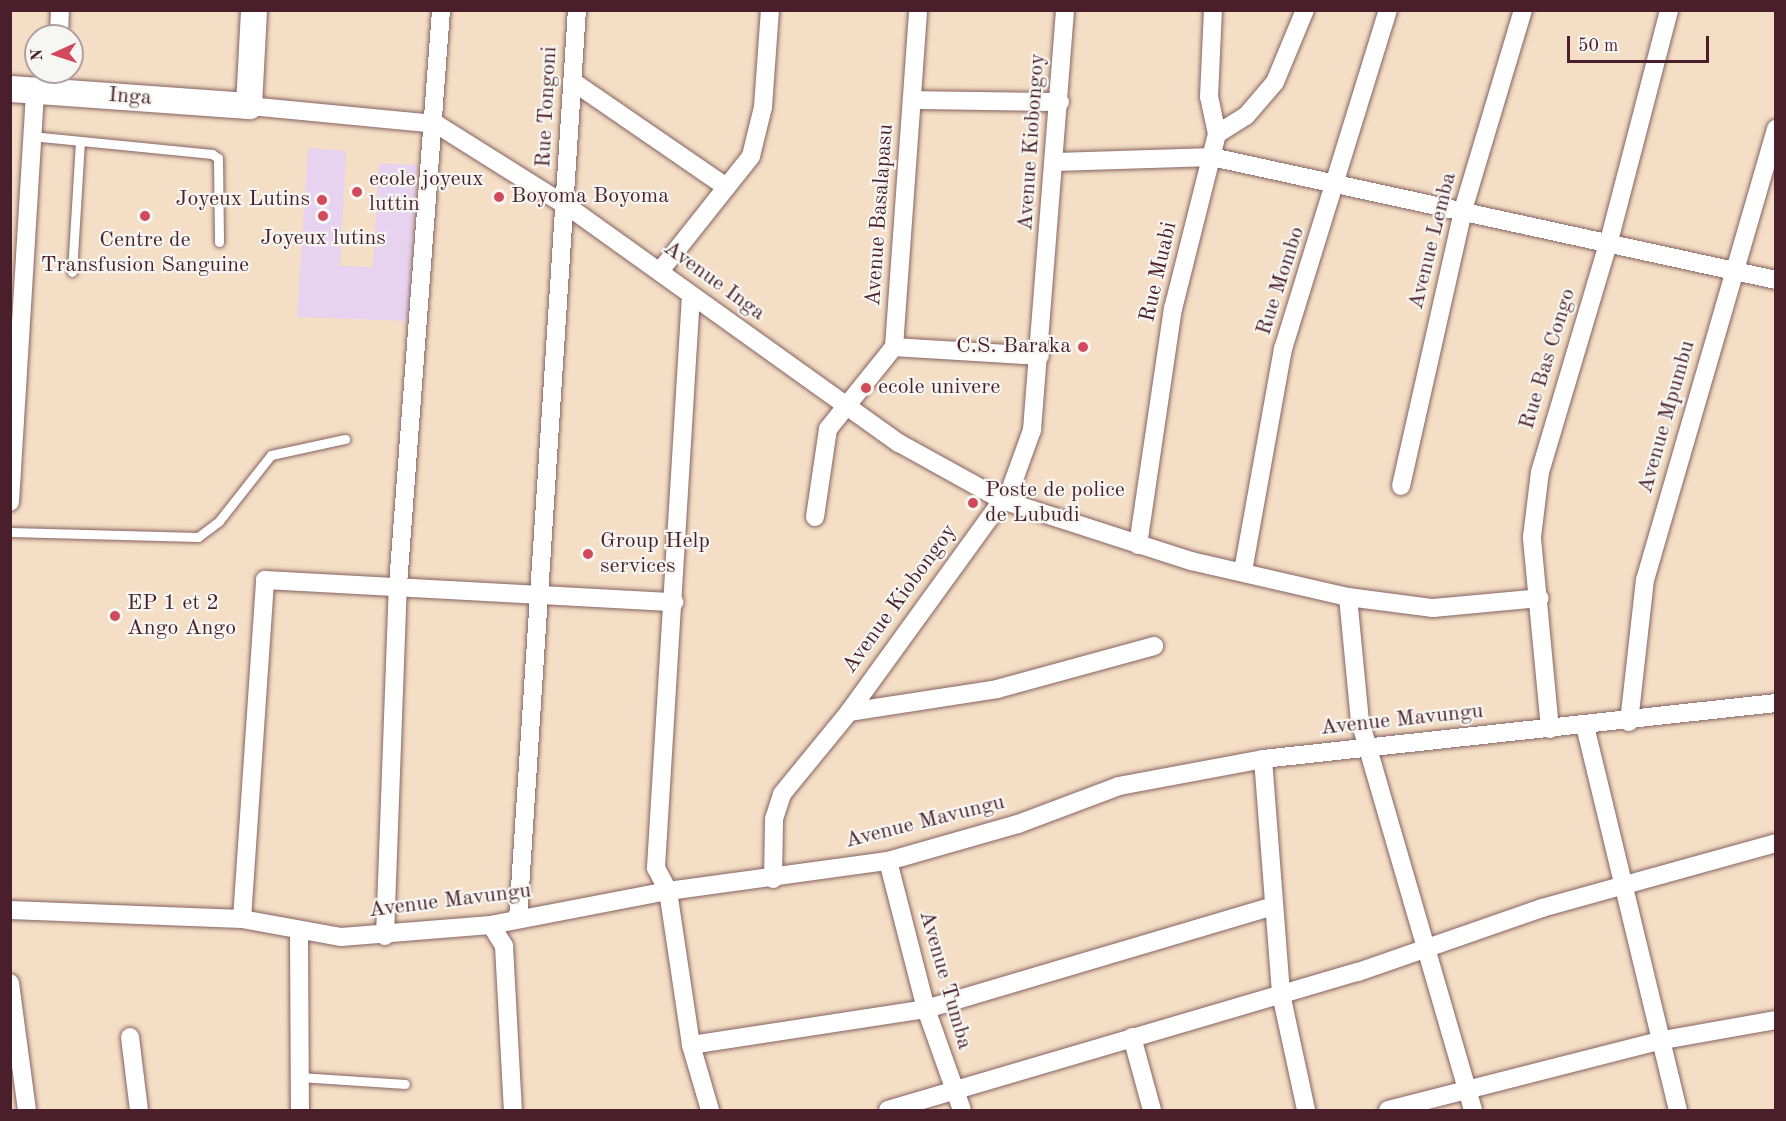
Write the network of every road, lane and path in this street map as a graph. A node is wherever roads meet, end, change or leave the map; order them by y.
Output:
1 (254, 10) edge
2 (441, 10) edge
3 (577, 10) edge
4 (770, 10) edge
5 (918, 10) edge
6 (1065, 10) edge
7 (1213, 10) edge
8 (1305, 10) edge
9 (1388, 10) edge
10 (1523, 10) edge
11 (1669, 10) edge
12 (572, 81) junction
13 (39, 85) edge
14 (912, 99) junction
15 (1060, 102) junction
16 (249, 106) junction
17 (436, 123) junction
18 (1776, 129) edge
19 (1217, 134) junction
20 (31, 136) junction
21 (80, 141) junction
22 (1212, 157) junction
23 (1057, 162) junction
24 (1338, 182) junction
25 (726, 188) junction
26 (566, 206) junction
27 (1463, 210) junction
28 (1609, 241) junction
29 (219, 242) dead end
30 (1734, 269) junction
31 (660, 271) junction
32 (72, 272) dead end
33 (1776, 280) edge
34 (691, 295) junction
35 (894, 347) junction
36 (1040, 356) junction
37 (844, 405) junction
38 (345, 439) dead end
39 (1401, 486) dead end
40 (1002, 500) junction
41 (10, 502) edge
42 (815, 517) dead end
43 (10, 532) edge
44 (1138, 545) junction
45 (1243, 572) junction
46 (398, 585) junction
47 (539, 591) junction
48 (1348, 597) junction
49 (1540, 598) junction
50 (674, 602) junction
51 (1154, 646) dead end
52 (1776, 704) edge
53 (849, 712) junction
54 (1629, 722) junction
55 (1585, 726) junction
56 (1550, 729) junction
57 (1367, 747) junction
58 (1263, 759) junction
59 (1776, 843) edge
60 (888, 861) junction
61 (773, 879) junction
62 (1626, 885) junction
63 (668, 891) junction
64 (1274, 906) junction
65 (10, 910) edge
66 (242, 919) junction
67 (518, 919) junction
68 (491, 925) junction
69 (299, 933) junction
70 (385, 936) junction
71 (1428, 950) junction
72 (10, 983) edge
73 (1281, 994) junction
74 (926, 1009) junction
75 (1776, 1020) edge
76 (130, 1037) dead end
77 (1132, 1037) junction
78 (1663, 1040) junction
79 (14, 1041) edge
80 (691, 1045) junction
81 (300, 1077) junction
82 (405, 1084) dead end
83 (953, 1090) junction
84 (1469, 1090) junction
85 (27, 1110) edge
86 (138, 1110) edge
87 (300, 1110) edge
88 (513, 1110) edge
89 (710, 1110) edge
90 (888, 1110) edge
91 (962, 1110) edge
92 (1152, 1110) edge
93 (1306, 1110) edge
94 (1388, 1110) edge
95 (1473, 1110) edge
96 (1678, 1110) edge

1 - 16 street
2 - 17 street
3 - 12 street, Rue Tongoni
4 - 25 street
5 - 14 street, Avenue Basalapasu
6 - 15 street, Avenue Kiobongoy
7 - 19 street, Rue Muabi
8 - 19 street
9 - 24 street, Rue Mombo
10 - 27 street, Avenue Lemba
11 - 28 street, Rue Bas Congo
12 - 25 street
12 - 26 street, Rue Tongoni
13 - 16 street, Inga
13 - 20 street
14 - 15 street
14 - 35 street, Avenue Basalapasu
15 - 23 street, Avenue Kiobongoy
16 - 17 street, Avenue Inga
17 - 26 street, Avenue Inga
17 - 46 street
18 - 30 street, Avenue Mpumbu
19 - 22 street, Rue Muabi
20 - 21 lane
20 - 41 street
21 - 29 lane
21 - 32 lane
22 - 23 street
22 - 24 street
22 - 44 street, Rue Muabi
23 - 36 street, Avenue Kiobongoy
24 - 27 street
24 - 45 street, Rue Mombo
25 - 31 street
26 - 31 street, Avenue Inga
26 - 47 street, Rue Tongoni
27 - 28 street
27 - 39 street, Avenue Lemba
28 - 30 street
28 - 49 street, Rue Bas Congo
30 - 33 street
30 - 54 street, Avenue Mpumbu
31 - 34 street, Avenue Inga
34 - 37 street, Avenue Inga
34 - 50 street
35 - 36 street
35 - 37 street
36 - 40 street, Avenue Kiobongoy
37 - 40 street, Avenue Inga
37 - 42 street
38 - 43 lane
40 - 44 street, Avenue Inga
40 - 53 street, Avenue Kiobongoy
44 - 45 street, Avenue Inga
45 - 48 street, Avenue Inga
46 - 47 street
46 - 66 street
46 - 70 street
47 - 50 street
47 - 67 street, Rue Tongoni
48 - 49 street, Avenue Inga
48 - 57 street
49 - 56 street, Rue Bas Congo
50 - 63 street
51 - 53 street
52 - 54 street, Avenue Mavungu
53 - 61 street, Avenue Kiobongoy
54 - 55 street, Avenue Mavungu
55 - 56 street, Avenue Mavungu
55 - 62 street
56 - 57 street, Avenue Mavungu
57 - 58 street, Avenue Mavungu
57 - 71 street
58 - 60 street, Avenue Mavungu
58 - 64 street
59 - 62 street
60 - 61 street, Avenue Mavungu
60 - 74 street, Avenue Tumba
61 - 63 street, Avenue Mavungu
62 - 71 street
62 - 78 street
63 - 67 street, Avenue Mavungu
63 - 80 street
64 - 73 street
64 - 74 street
65 - 66 street, Avenue Mavungu
66 - 69 street, Avenue Mavungu
67 - 68 street, Avenue Mavungu
68 - 70 street, Avenue Mavungu
68 - 88 street
69 - 70 street, Avenue Mavungu
69 - 81 street
71 - 73 street
71 - 84 street
72 - 79 street
73 - 77 street
73 - 93 street
74 - 80 street
74 - 83 street, Avenue Tumba
75 - 78 street
76 - 86 street
77 - 83 street
77 - 92 street
78 - 84 street
78 - 96 street
79 - 85 street
80 - 89 street
81 - 82 lane
81 - 87 street
83 - 90 street
83 - 91 street, Avenue Tumba
84 - 94 street
84 - 95 street

